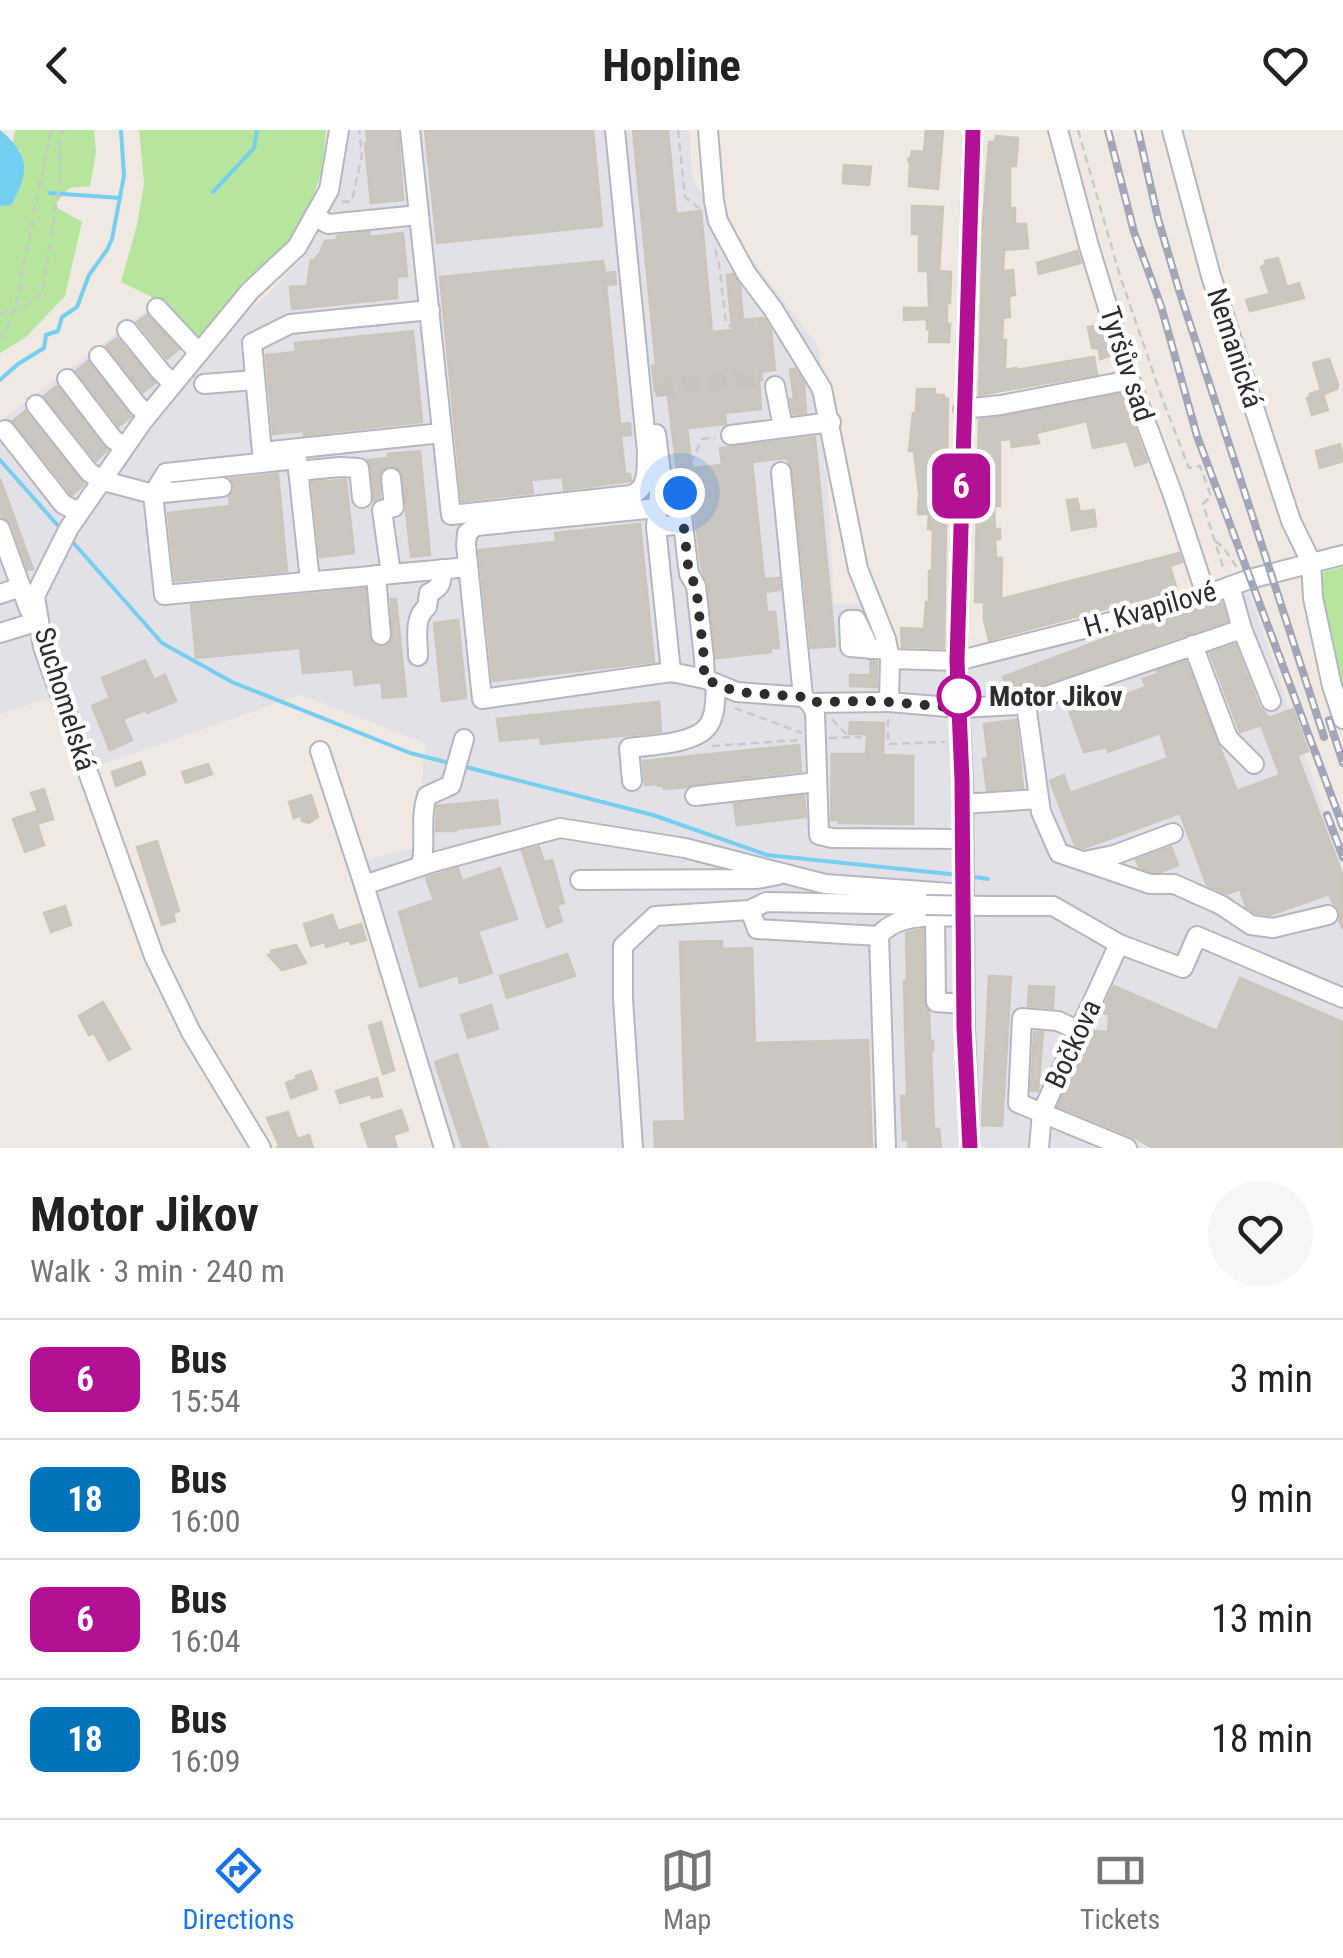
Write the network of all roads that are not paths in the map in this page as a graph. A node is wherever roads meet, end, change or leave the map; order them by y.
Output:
1 (339, 130) edge
2 (410, 130) edge
3 (615, 130) edge
4 (708, 130) edge
5 (973, 130) edge
6 (1058, 130) edge
7 (1172, 130) edge
8 (420, 215) junction
9 (314, 216) junction
10 (157, 308) dead end
11 (430, 310) junction
12 (128, 330) dead end
13 (199, 353) junction
14 (99, 356) dead end
15 (436, 359) junction
16 (416, 361) dead end
17 (67, 380) dead end
18 (256, 380) junction
19 (1130, 380) junction
20 (769, 382) road end
21 (174, 384) junction
22 (204, 384) dead end
23 (36, 405) dead end
24 (963, 409) junction
25 (148, 414) junction
26 (644, 418) junction
27 (830, 422) junction
28 (783, 428) junction
29 (5, 430) dead end
30 (442, 433) junction
31 (731, 435) road end
32 (124, 447) junction
33 (298, 471) junction
34 (781, 472) dead end
35 (391, 478) dead end
36 (100, 480) junction
37 (222, 487) dead end
38 (680, 493) dead end
39 (153, 494) junction
40 (362, 498) dead end
41 (656, 518) junction
42 (683, 524) junction
43 (70, 526) junction
44 (0, 529) edge
45 (4, 552) edge
46 (1343, 556) edge
47 (1311, 562) junction
48 (468, 566) junction
49 (442, 569) junction
50 (383, 574) junction
51 (310, 581) junction
52 (1238, 584) junction
53 (21, 586) junction
54 (0, 594) edge
55 (1206, 595) junction
56 (39, 621) junction
57 (1242, 628) junction
58 (0, 633) edge
59 (382, 635) dead end
60 (1193, 646) junction
61 (883, 653) junction
62 (418, 656) dead end
63 (957, 661) junction
64 (671, 672) junction
65 (712, 688) junction
66 (811, 701) junction
67 (1271, 701) dead end
68 (889, 702) junction
69 (1026, 704) junction
70 (960, 708) junction
71 (1343, 719) edge
72 (320, 751) dead end
73 (460, 755) dead end
74 (1254, 764) dead end
75 (632, 781) dead end
76 (817, 782) junction
77 (696, 796) dead end
78 (1039, 799) junction
79 (962, 804) junction
80 (1173, 833) dead end
81 (962, 838) junction
82 (1083, 861) junction
83 (420, 866) junction
84 (784, 874) junction
85 (580, 880) dead end
86 (964, 880) junction
87 (364, 885) junction
88 (750, 910) junction
89 (930, 911) junction
90 (1328, 915) dead end
91 (964, 916) junction
92 (879, 936) junction
93 (1119, 944) junction
94 (1343, 998) edge
95 (964, 1004) junction
96 (1079, 1032) junction
97 (1042, 1112) junction
98 (261, 1148) edge
99 (444, 1148) edge
100 (633, 1148) edge
101 (886, 1148) edge
102 (970, 1148) edge
103 (1039, 1148) edge
104 (1127, 1148) edge

1 - 9 street, Suchomelská
2 - 8 street
3 - 26 street
4 - 27 street
5 - 24 street
6 - 19 street, Tyršův sad
7 - 47 street, Nemanická
8 - 9 street
8 - 11 street
9 - 13 street, Suchomelská
10 - 13 street
11 - 15 street
11 - 18 street
12 - 21 street
13 - 21 street, Suchomelská
14 - 25 street
15 - 16 street
15 - 30 street
17 - 32 street
18 - 22 street
18 - 30 street
19 - 24 street
19 - 55 street, Tyršův sad
20 - 28 street
21 - 25 street, Suchomelská
23 - 36 street
24 - 63 street
25 - 32 street, Suchomelská
26 - 30 street
26 - 41 street
27 - 28 street
27 - 61 street
28 - 31 street
29 - 43 street
32 - 36 street, Suchomelská
33 - 39 street
33 - 40 street
33 - 51 street
34 - 66 street
35 - 50 street
36 - 39 street
36 - 43 street, Suchomelská
37 - 39 street
38 - 42 street
39 - 51 street
41 - 42 street
41 - 48 street
41 - 64 street
42 - 65 street
43 - 56 street, Suchomelská
44 - 45 street
45 - 53 street
46 - 47 street, H. Kvapilové
47 - 52 street, H. Kvapilové
47 - 71 street, Nemanická
48 - 49 street
48 - 64 street
49 - 50 street
49 - 62 street
50 - 51 street
50 - 59 street
52 - 55 street, H. Kvapilové
52 - 57 street
53 - 54 street
53 - 56 street
55 - 63 street, H. Kvapilové
56 - 58 street
56 - 98 street, Suchomelská
57 - 60 street
57 - 67 street
60 - 69 street
60 - 74 street
61 - 63 street, H. Kvapilové
61 - 68 street
63 - 70 street
64 - 65 street
65 - 66 street
65 - 75 street
66 - 68 street
66 - 76 street
68 - 70 street
69 - 70 street
69 - 78 street
70 - 79 street
72 - 87 street
73 - 83 street
76 - 77 street
76 - 81 street
78 - 79 street
78 - 82 street
79 - 81 street
80 - 82 street
81 - 86 street
82 - 90 street
83 - 84 street
83 - 87 street
84 - 85 street
84 - 86 street
86 - 91 street
87 - 99 street
88 - 89 street
88 - 92 street
88 - 100 street
89 - 91 street
89 - 92 street
89 - 93 street, bridge
89 - 95 street
91 - 95 street
92 - 101 street
93 - 94 street
93 - 96 street, Bočkova
95 - 102 street
96 - 97 street, Bočkova
96 - 97 street
97 - 103 street, Bočkova
97 - 104 street

